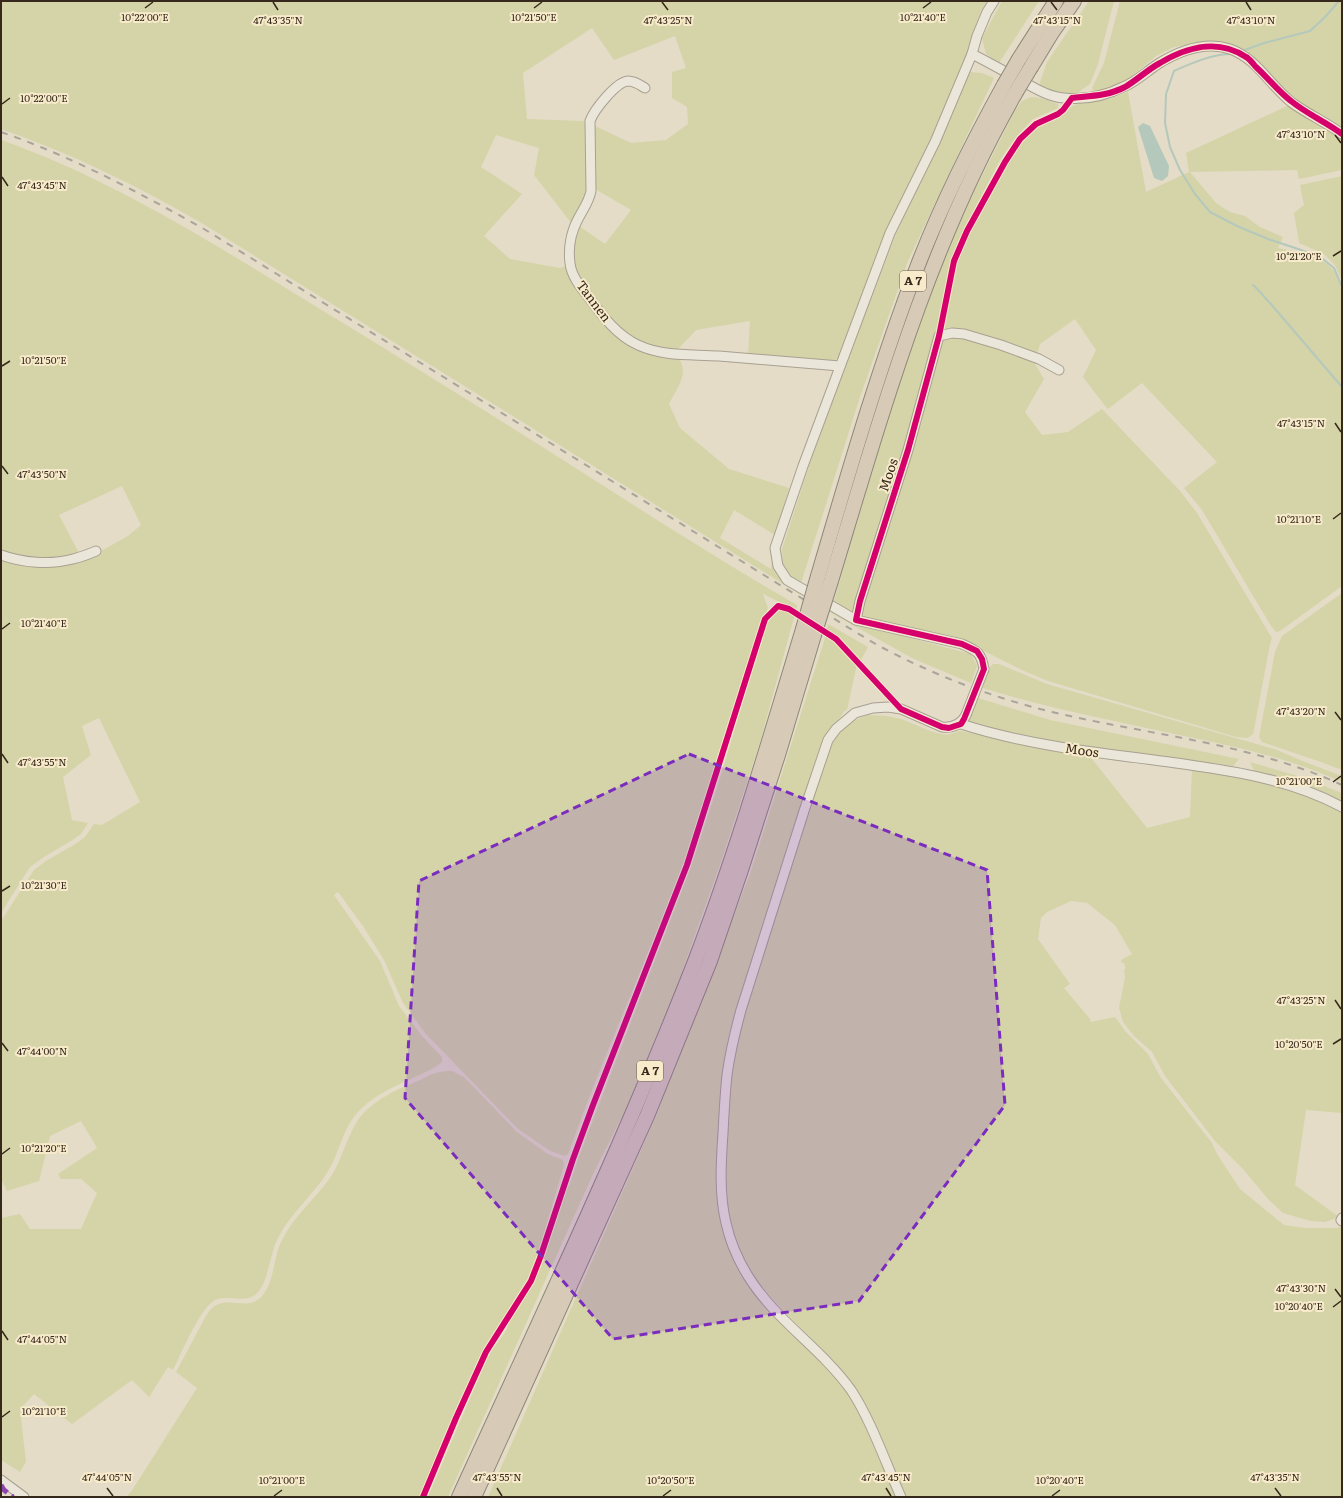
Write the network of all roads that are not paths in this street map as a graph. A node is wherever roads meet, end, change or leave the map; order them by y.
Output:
1 (994, 1) edge
2 (1056, 1) edge
3 (1074, 1) edge
4 (972, 54) junction
5 (645, 88) dead end
6 (1010, 89) junction
7 (1342, 134) edge
8 (840, 366) junction
9 (1059, 370) dead end
10 (96, 551) dead end
11 (1, 555) edge
12 (856, 620) junction
13 (809, 632) junction
14 (960, 724) junction
15 (1342, 808) edge
16 (1, 1480) edge
17 (24, 1497) edge
18 (459, 1497) edge
19 (474, 1497) edge
20 (901, 1497) edge

1 - 4 street
2 - 6 highway, A 7, bridge
3 - 6 highway, A 7, bridge
4 - 7 street
4 - 8 street
5 - 8 street, Tannen
6 - 13 highway, A 7, bridge
8 - 12 street
9 - 12 street, Moos
10 - 11 street
12 - 14 street, bridge
13 - 18 highway, A 7
13 - 19 highway, A 7
14 - 15 street, Moos
14 - 20 street
16 - 17 street

